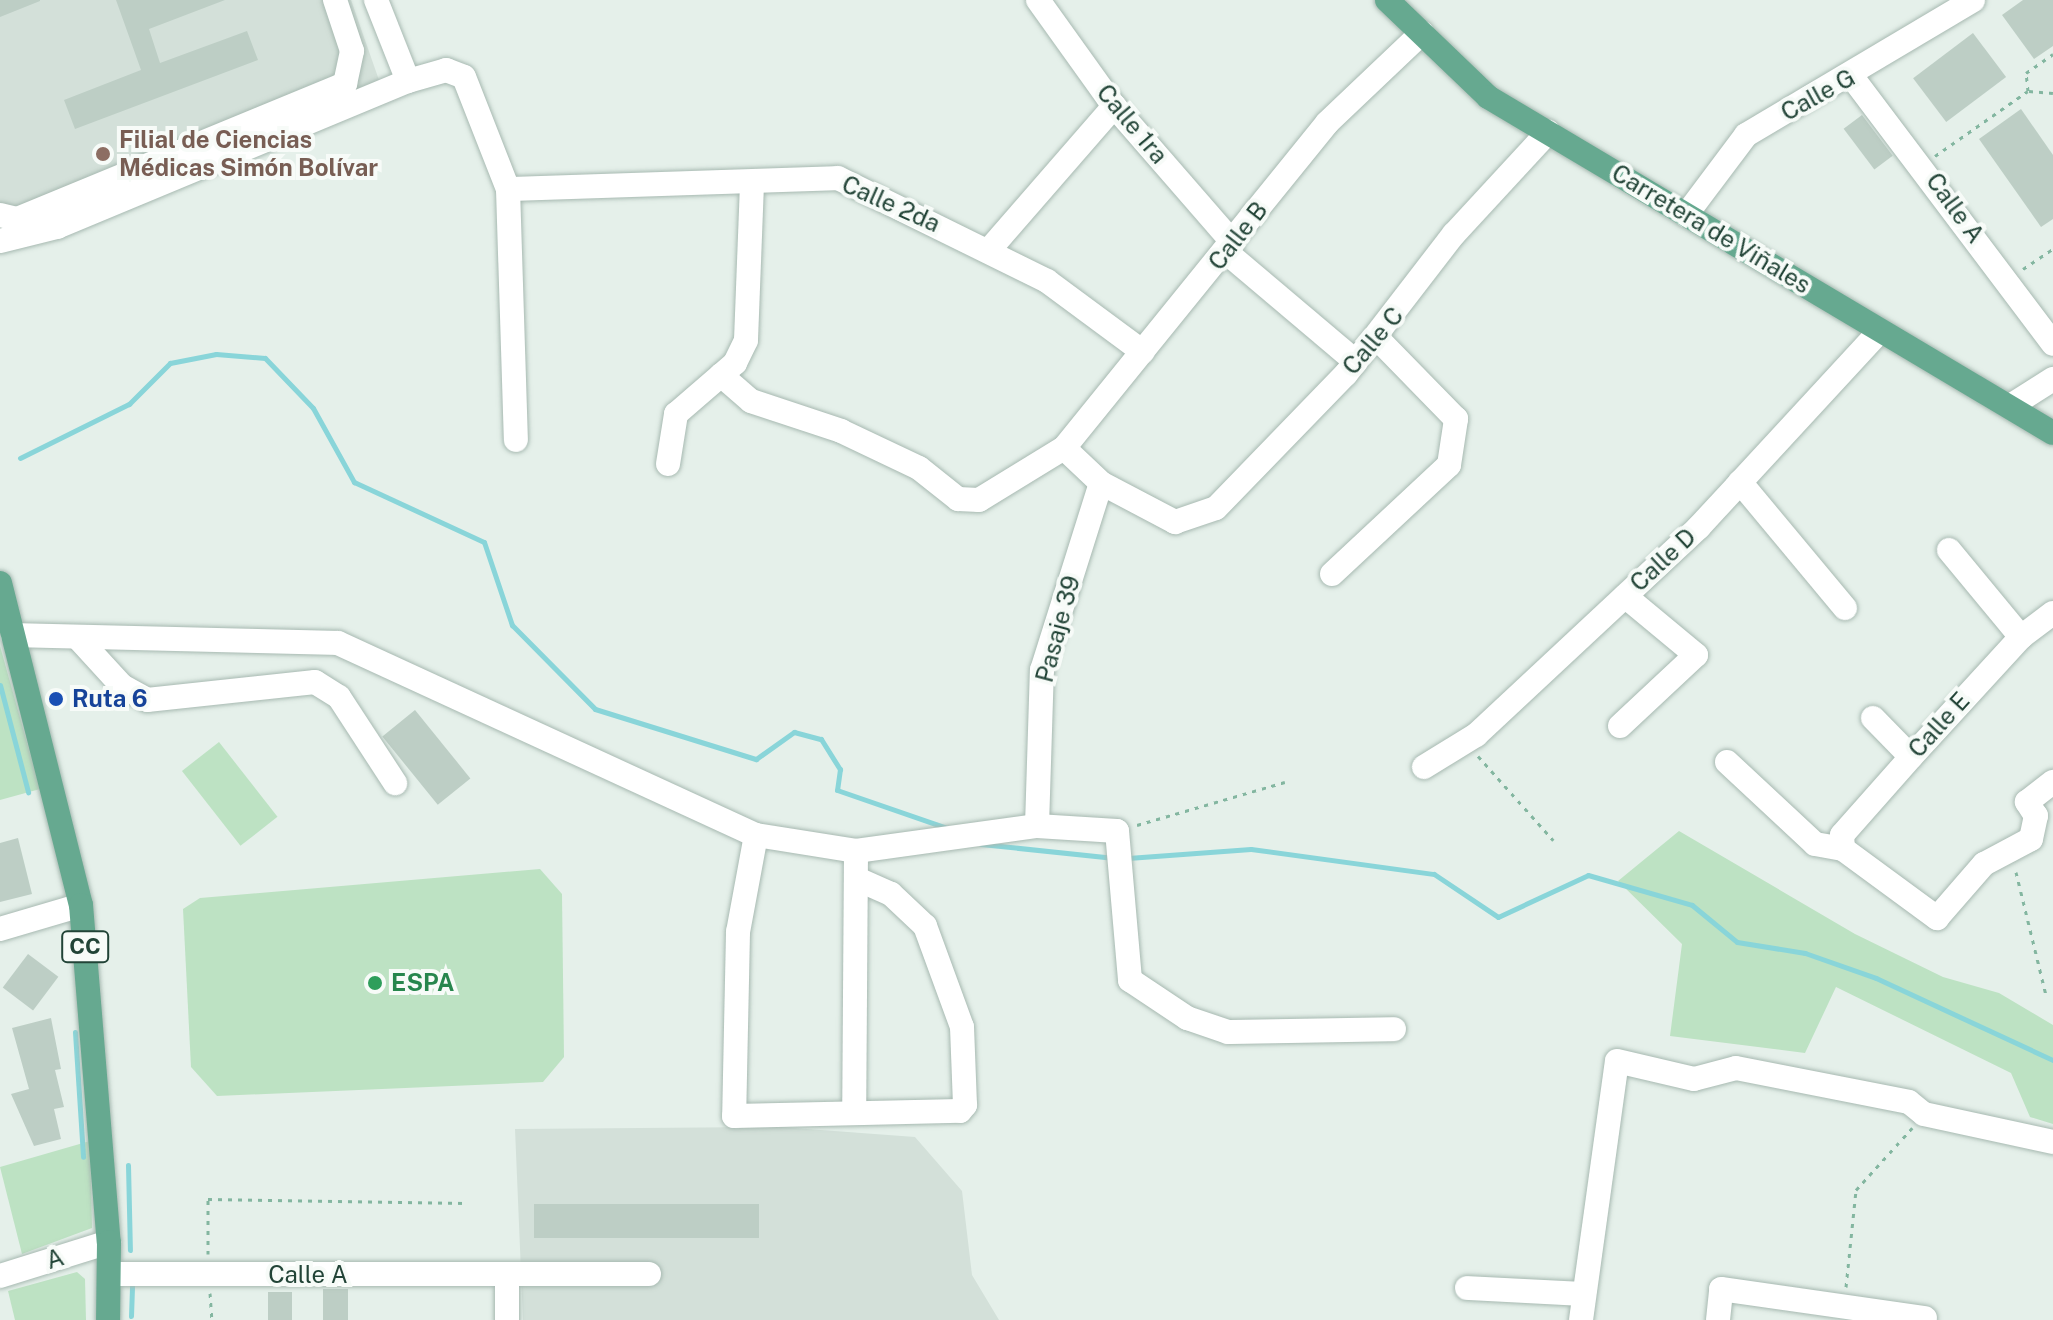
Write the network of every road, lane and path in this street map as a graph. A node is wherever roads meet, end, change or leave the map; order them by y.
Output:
1 (335, 0) edge
2 (376, 0) edge
3 (1038, 0) edge
4 (1387, 0) edge
5 (1973, 0) edge
6 (1422, 33) junction
7 (2053, 54) edge
8 (1852, 77) junction
9 (408, 81) junction
10 (2028, 91) junction
11 (2053, 93) edge
12 (1114, 106) junction
13 (1548, 132) junction
14 (1923, 164) junction
15 (752, 182) junction
16 (508, 189) junction
17 (0, 215) edge
18 (1686, 215) junction
19 (0, 241) edge
20 (1230, 247) junction
21 (2053, 249) edge
22 (989, 250) junction
23 (2007, 280) junction
24 (1880, 331) junction
25 (1377, 338) junction
26 (2053, 344) edge
27 (1143, 352) junction
28 (1356, 362) junction
29 (721, 375) junction
30 (2053, 379) edge
31 (2012, 405) junction
32 (2053, 433) edge
33 (516, 440) dead end
34 (1064, 448) junction
35 (668, 464) dead end
36 (1740, 482) junction
37 (1101, 483) junction
38 (1949, 550) dead end
39 (1332, 574) dead end
40 (0, 583) edge
41 (1625, 596) junction
42 (1845, 608) dead end
43 (2053, 613) edge
44 (13, 635) junction
45 (2021, 637) junction
46 (78, 638) junction
47 (1873, 718) dead end
48 (1620, 726) dead end
49 (1466, 741) junction
50 (1911, 757) junction
51 (1727, 762) dead end
52 (1424, 767) dead end
53 (1285, 782) dead end
54 (2053, 782) edge
55 (395, 783) dead end
56 (1037, 826) junction
57 (756, 835) junction
58 (1553, 840) dead end
59 (1843, 849) junction
60 (856, 851) junction
61 (1120, 852) junction
62 (2011, 853) junction
63 (857, 879) junction
64 (81, 905) junction
65 (0, 929) edge
66 (2046, 995) dead end
67 (1394, 1029) dead end
68 (854, 1111) junction
69 (1924, 1114) junction
70 (2053, 1142) edge
71 (208, 1199) dead end
72 (466, 1203) dead end
73 (109, 1242) junction
74 (109, 1274) junction
75 (649, 1274) dead end
76 (0, 1276) edge
77 (507, 1276) junction
78 (1467, 1288) dead end
79 (1581, 1294) junction
80 (1843, 1306) junction
81 (1925, 1318) edge
82 (108, 1320) edge
83 (507, 1320) edge
84 (1581, 1320) edge
85 (1718, 1320) edge

1 - 17 street
2 - 9 street
3 - 12 street, Calle 1ra
4 - 6 main road, Carretera de Viñales
5 - 8 street, Calle G
6 - 13 main road, Carretera de Viñales
6 - 20 street, Calle B
7 - 10 path
8 - 14 street, Calle A
8 - 18 street, Calle G
9 - 16 street
9 - 19 street
10 - 11 path
10 - 14 path
12 - 20 street, Calle 1ra
12 - 22 street
13 - 18 main road, Carretera de Viñales
13 - 25 street, Calle C
14 - 23 street, Calle A
15 - 16 street, Calle 2da
15 - 22 street, Calle 2da
15 - 29 street
16 - 33 street
18 - 24 main road, Carretera de Viñales
20 - 27 street, Calle B
20 - 28 street, Calle 1ra
21 - 23 path
22 - 27 street, Calle 2da
23 - 26 street, Calle A
24 - 31 main road, Carretera de Viñales
24 - 36 street, Calle D
25 - 28 street, Calle C
25 - 39 street
27 - 34 street, Calle B
28 - 37 street, Calle C
29 - 34 street, Calle B
29 - 35 street
30 - 31 street
31 - 32 main road, Carretera de Viñales
34 - 37 street
36 - 41 street, Calle D
36 - 42 street
37 - 56 street, Pasaje 39
38 - 45 street
40 - 44 main road, CC
41 - 48 street
41 - 49 street, Calle D
43 - 45 street, Calle E
44 - 46 street
44 - 64 main road, CC
45 - 50 street, Calle E
46 - 55 street
46 - 57 street
47 - 50 street
49 - 52 street, Calle D
49 - 58 path
50 - 59 street, Calle E
51 - 59 street
53 - 61 path
54 - 62 street
56 - 60 street
56 - 61 street
57 - 60 street
57 - 68 street
59 - 62 street
60 - 63 street
61 - 67 street
62 - 66 path
63 - 68 street
63 - 68 street
64 - 65 street
64 - 73 main road, CC
69 - 70 street
69 - 79 street
69 - 80 path
71 - 72 path
73 - 74 main road, CC
73 - 76 street, A
74 - 77 street, Calle A
74 - 82 main road, CC
75 - 77 street, Calle A
77 - 83 street
78 - 79 street
79 - 84 street
80 - 81 street
80 - 85 street

